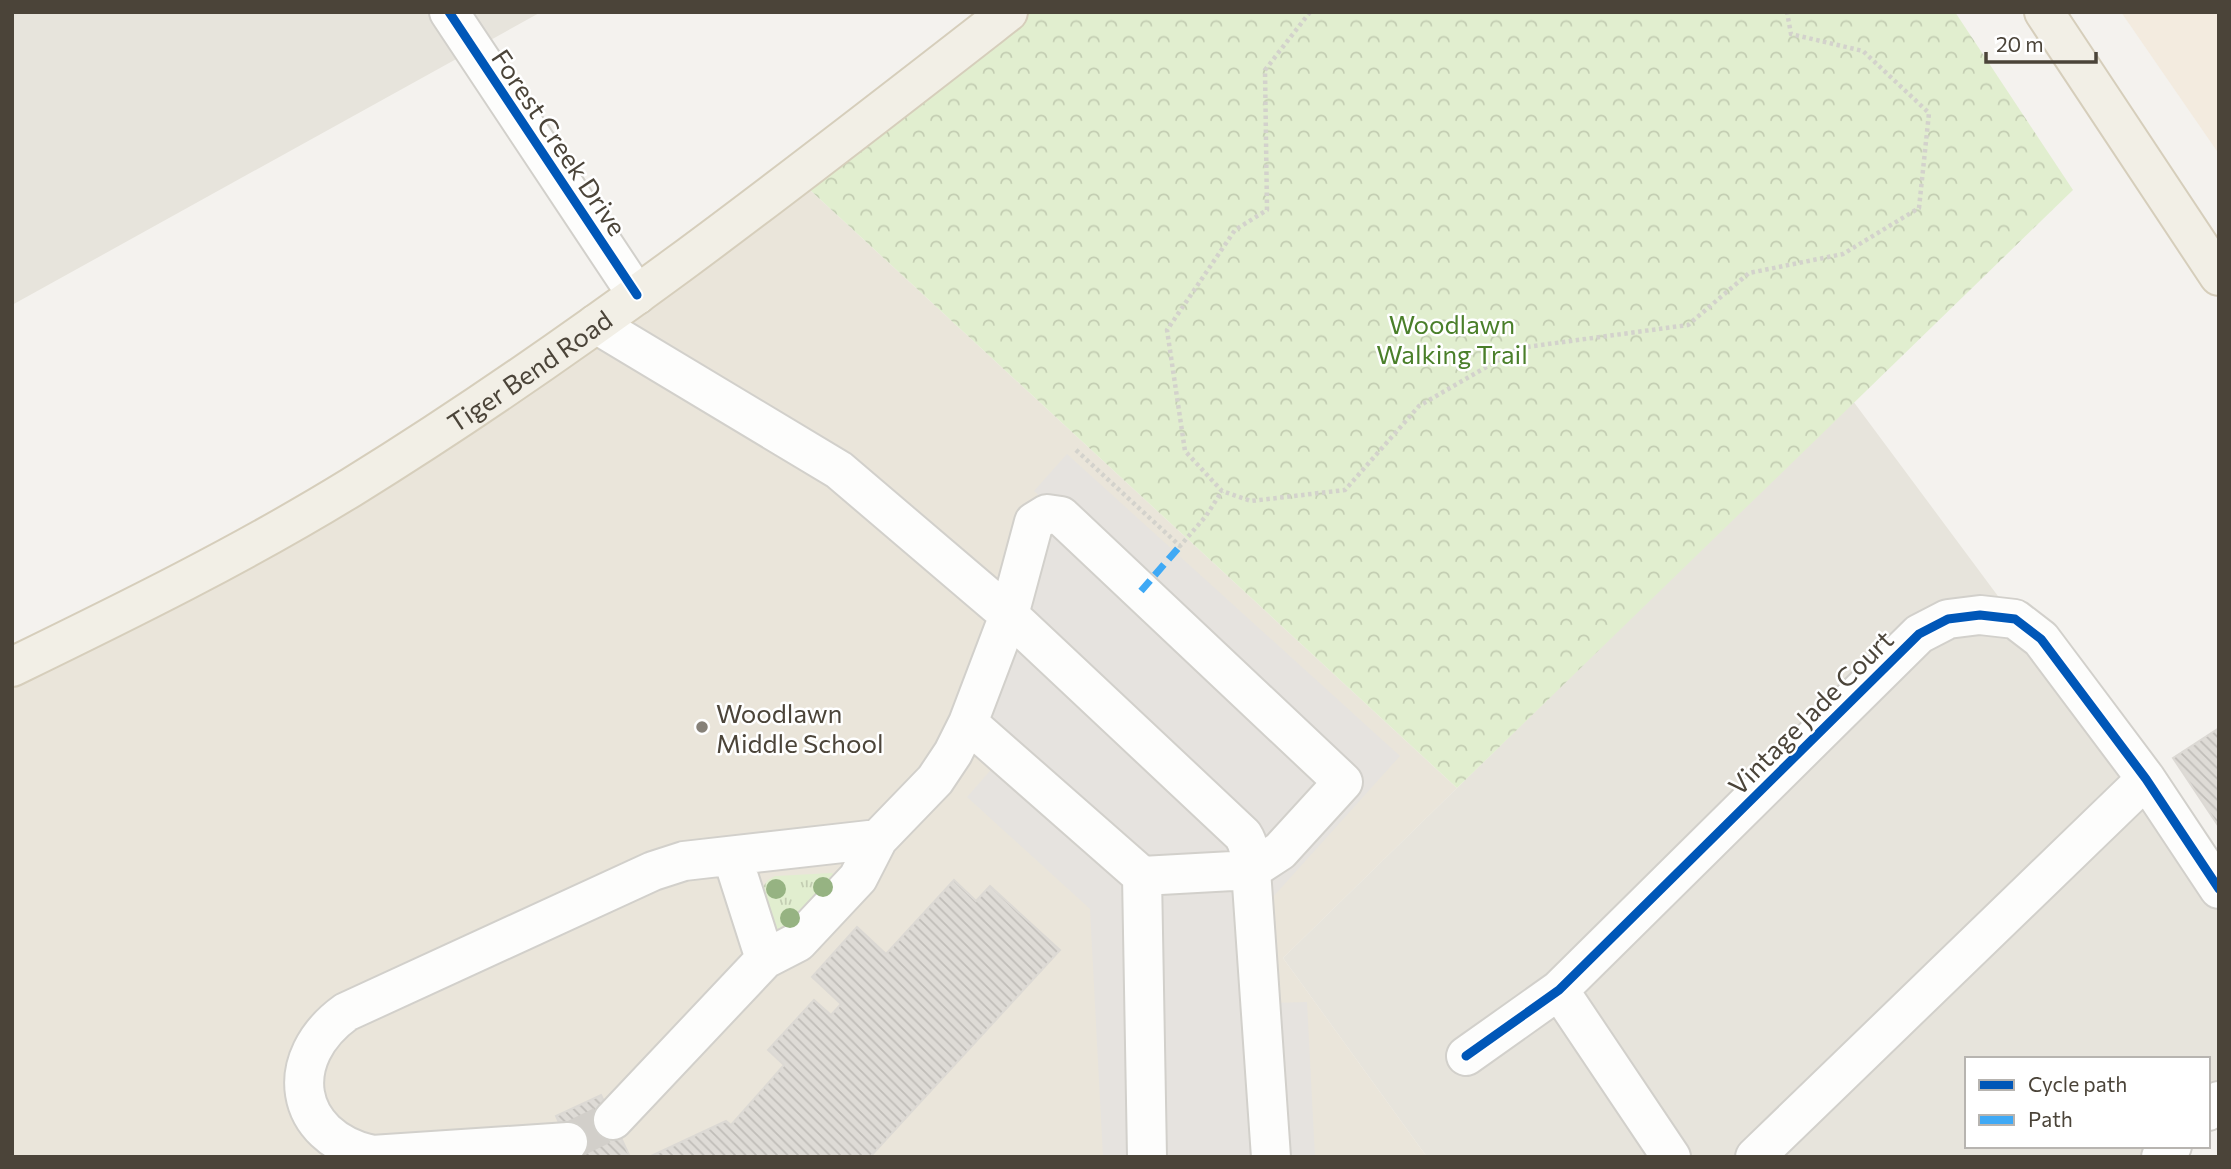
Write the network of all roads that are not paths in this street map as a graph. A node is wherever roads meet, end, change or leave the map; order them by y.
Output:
1 (449, 12) edge
2 (1008, 12) edge
3 (2044, 12) edge
4 (2219, 276) edge
5 (637, 295) junction
6 (596, 324) junction
7 (1009, 615) junction
8 (12, 667) edge
9 (968, 723) junction
10 (2146, 779) junction
11 (878, 839) junction
12 (732, 856) junction
13 (1251, 870) junction
14 (1142, 876) junction
15 (2219, 889) edge
16 (765, 959) junction
17 (1559, 990) junction
18 (1466, 1056) dead end
19 (613, 1120) tunnel mouth
20 (568, 1142) tunnel mouth
21 (1147, 1157) edge
22 (1271, 1157) edge
23 (1671, 1157) edge
24 (1755, 1157) edge

1 - 5 street, Forest Creek Drive
2 - 5 main road, Tiger Bend Road
3 - 4 main road
5 - 6 main road, Tiger Bend Road
6 - 7 street
6 - 8 main road, Tiger Bend Road
7 - 9 street
7 - 13 street
7 - 13 street
9 - 11 street
9 - 14 street
10 - 15 street, Vintage Jade Court
10 - 17 street, Vintage Jade Court
10 - 24 street
11 - 12 street
11 - 16 street
12 - 16 street
12 - 20 street
13 - 14 street
13 - 22 street
14 - 21 street
16 - 19 street
17 - 18 street, Vintage Jade Court
17 - 23 street

